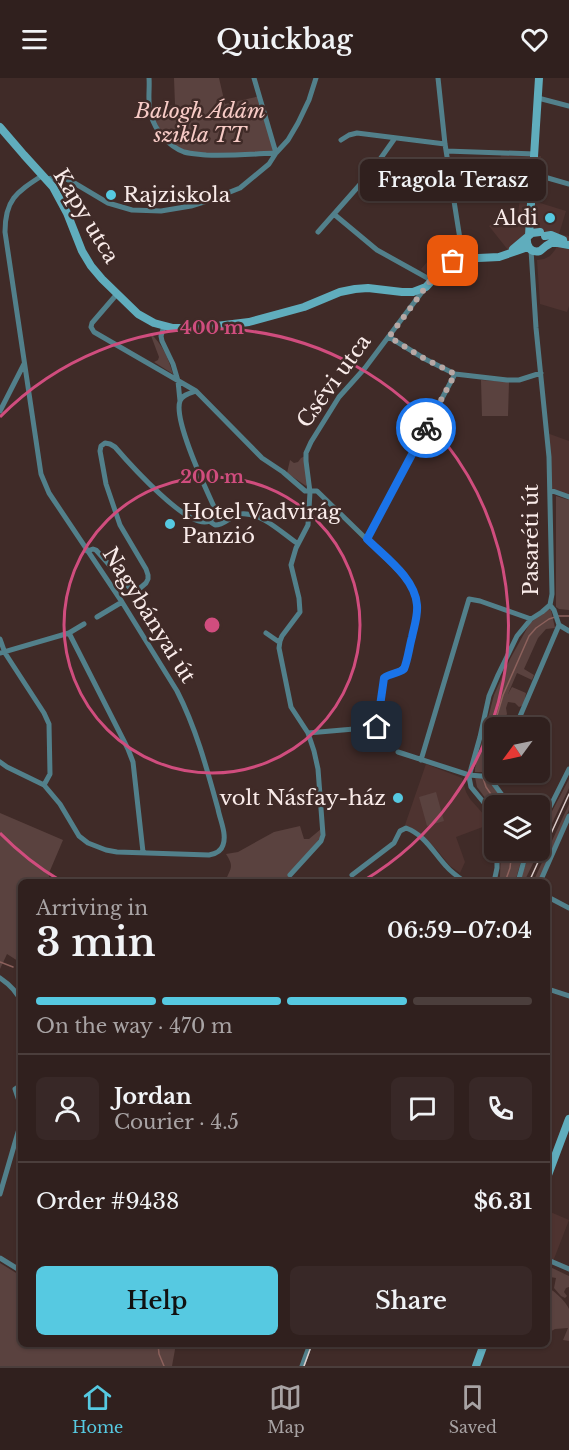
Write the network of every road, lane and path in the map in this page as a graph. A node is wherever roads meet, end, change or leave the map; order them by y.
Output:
1 (149, 78) edge
2 (254, 78) edge
3 (316, 78) edge
4 (438, 78) edge
5 (539, 78) edge
6 (538, 98) junction
7 (569, 106) edge
8 (0, 127) edge
9 (395, 138) junction
10 (341, 140) dead end
11 (445, 144) junction
12 (446, 151) junction
13 (276, 153) junction
14 (535, 154) junction
15 (534, 174) junction
16 (44, 177) junction
17 (569, 184) edge
18 (335, 214) junction
19 (531, 215) junction
20 (318, 232) dead end
21 (542, 234) junction
22 (528, 237) junction
23 (569, 244) edge
24 (546, 246) junction
25 (533, 250) junction
26 (505, 256) junction
27 (463, 258) junction
28 (428, 283) junction
29 (117, 294) junction
30 (164, 326) junction
31 (389, 337) junction
32 (25, 363) junction
33 (541, 373) junction
34 (455, 374) junction
35 (178, 381) junction
36 (195, 391) junction
37 (180, 402) junction
38 (0, 411) edge
39 (550, 490) junction
40 (310, 492) junction
41 (569, 497) edge
42 (209, 521) junction
43 (367, 539) junction
44 (298, 544) junction
45 (87, 551) junction
46 (122, 602) junction
47 (552, 608) junction
48 (97, 617) dead end
49 (531, 619) junction
50 (84, 624) dead end
51 (559, 625) junction
52 (569, 630) edge
53 (69, 633) junction
54 (266, 633) dead end
55 (0, 639) edge
56 (279, 642) junction
57 (2, 653) edge
58 (520, 717) edge
59 (377, 727) junction
60 (308, 733) junction
61 (380, 746) dead end
62 (398, 752) dead end
63 (421, 760) junction
64 (0, 762) edge
65 (569, 769) edge
66 (473, 775) junction
67 (484, 775) edge
68 (44, 785) junction
69 (484, 803) edge
70 (550, 807) edge
71 (569, 816) edge
72 (143, 852) junction
73 (497, 861) edge
74 (523, 861) edge
75 (290, 875) dead end
76 (352, 875) dead end
77 (461, 879) edge
78 (495, 879) edge
79 (518, 879) edge
80 (541, 879) edge
81 (550, 898) edge
82 (569, 908) edge
83 (0, 978) edge
84 (550, 989) edge
85 (569, 996) edge
86 (18, 997) edge
87 (569, 1119) edge
88 (18, 1132) edge
89 (550, 1170) edge
90 (0, 1194) edge
91 (0, 1258) edge
92 (550, 1261) edge
93 (18, 1269) edge
94 (569, 1269) edge
95 (309, 1347) edge
96 (483, 1347) edge
97 (302, 1366) edge
98 (476, 1366) edge

1 - 13 street
2 - 13 street
3 - 13 street
4 - 11 street
5 - 6 street
6 - 7 street
6 - 14 street
8 - 16 street, Kapy utca
9 - 10 street
9 - 11 street
9 - 18 street
11 - 12 street
12 - 14 street
12 - 27 street
13 - 16 street
14 - 15 street
15 - 17 street
15 - 19 street
16 - 29 street, Kapy utca
16 - 32 street
18 - 20 street
18 - 28 street
19 - 21 street
19 - 22 street
21 - 22 street
21 - 23 street
21 - 24 street
22 - 25 street
22 - 26 street
23 - 24 street
24 - 25 street
25 - 26 street
25 - 33 street, Pasaréti út
26 - 27 street
27 - 28 street, Csévi utca
28 - 30 street, Kapy utca
28 - 31 street, Csévi utca
29 - 30 street, Kapy utca
29 - 35 street
30 - 35 street
31 - 34 street
31 - 40 street, Csévi utca
32 - 38 street
32 - 45 street
33 - 34 street
33 - 39 street, Pasaréti út
34 - 43 street
35 - 36 street
35 - 37 street
36 - 37 street
36 - 40 street
37 - 42 street
39 - 41 street
39 - 47 street, Pasaréti út
40 - 43 street
40 - 44 street, Csévi utca
42 - 44 street
42 - 45 street, Nagybányai út
43 - 59 street
44 - 56 street, Csévi utca
45 - 46 street, Nagybányai út
46 - 48 street
46 - 72 street, Nagybányai út
47 - 49 street, Pasaréti út
47 - 51 street
49 - 63 street
49 - 66 street, Pasaréti út
50 - 53 street
51 - 52 street
51 - 58 street
53 - 57 street
53 - 72 street
54 - 56 street
55 - 57 street
56 - 60 street
57 - 68 street
59 - 60 street
59 - 61 street
60 - 75 street
62 - 63 street
63 - 66 street
64 - 68 street, Nagybányai út
65 - 70 street
66 - 67 street
66 - 69 street
68 - 72 street, Nagybányai út
71 - 80 street
73 - 78 street
74 - 79 street
76 - 77 street
81 - 82 street
83 - 86 street
84 - 85 street
87 - 89 street
88 - 90 street
91 - 93 street
92 - 94 street
95 - 97 street
96 - 98 street

